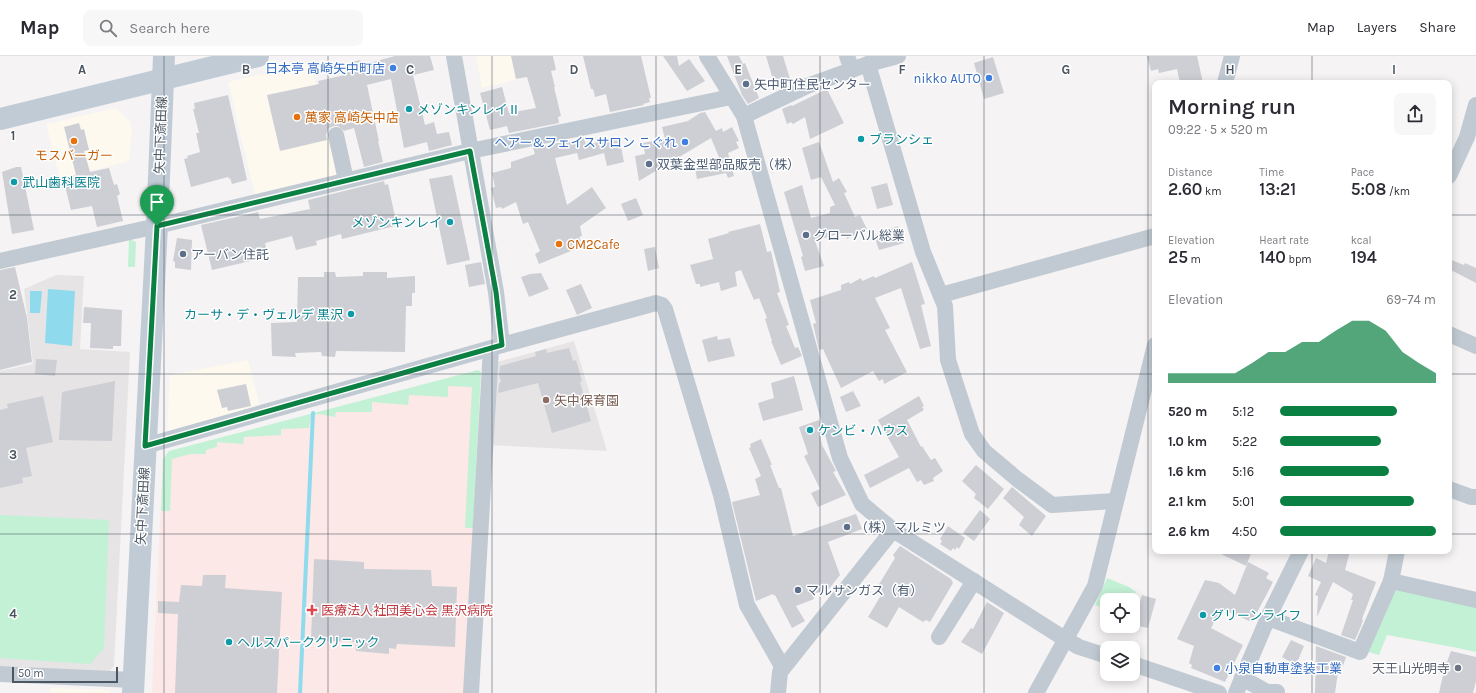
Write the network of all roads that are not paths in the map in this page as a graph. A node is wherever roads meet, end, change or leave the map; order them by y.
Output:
1 (164, 56) edge
2 (258, 56) edge
3 (454, 56) edge
4 (707, 56) edge
5 (898, 56) edge
6 (1232, 56) edge
7 (850, 63) edge
8 (868, 64) junction
9 (162, 80) junction
10 (1226, 80) edge
11 (731, 97) junction
12 (1476, 105) edge
13 (744, 116) junction
14 (0, 119) edge
15 (336, 134) dead end
16 (470, 151) junction
17 (1452, 170) edge
18 (346, 180) junction
19 (157, 226) junction
20 (1152, 237) edge
21 (0, 261) edge
22 (941, 295) junction
23 (1452, 335) edge
24 (1476, 346) edge
25 (496, 347) junction
26 (1151, 374) edge
27 (145, 446) junction
28 (1452, 490) edge
29 (1476, 497) edge
30 (1115, 501) junction
31 (893, 530) junction
32 (1299, 554) edge
33 (1396, 554) edge
34 (974, 581) junction
35 (1391, 581) junction
36 (1476, 600) edge
37 (1268, 618) junction
38 (939, 637) dead end
39 (1065, 639) junction
40 (1100, 654) edge
41 (1140, 666) edge
42 (783, 668) junction
43 (0, 674) edge
44 (1242, 678) junction
45 (133, 687) edge
46 (1277, 692) edge
47 (472, 693) edge
48 (778, 693) edge
49 (1036, 693) edge
50 (1220, 693) edge
51 (1236, 693) edge

1 - 9 street, 矢中下斎田線
2 - 9 street
3 - 16 street
4 - 11 street
5 - 8 street
6 - 10 street
7 - 8 street
7 - 13 street
8 - 22 street
9 - 14 street
9 - 19 street, 矢中下斎田線
11 - 13 street
11 - 16 street
12 - 17 street
13 - 31 street
15 - 18 street
16 - 18 street
16 - 25 street
18 - 19 street
19 - 21 street
19 - 27 street, 矢中下斎田線
20 - 22 street
22 - 30 street
23 - 24 street
25 - 27 street
25 - 42 street
25 - 47 street
26 - 30 street
27 - 45 street, 矢中下斎田線
28 - 29 street
30 - 39 street
31 - 34 street
31 - 42 street
32 - 37 street
33 - 35 street
34 - 38 street
34 - 39 street
35 - 36 street
35 - 37 street
37 - 44 street
39 - 40 street
39 - 49 street
41 - 50 street
42 - 48 street
43 - 45 street
44 - 46 street
44 - 51 street

